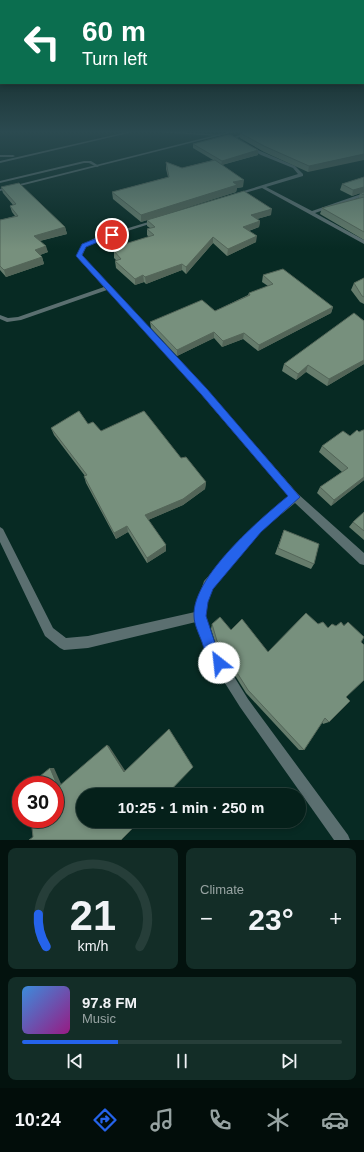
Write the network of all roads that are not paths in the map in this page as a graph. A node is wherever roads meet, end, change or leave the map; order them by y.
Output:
1 (47, 171) edge
2 (75, 171) edge
3 (298, 171) edge
4 (28, 176) junction
5 (34, 181) junction
6 (0, 182) edge
7 (263, 186) junction
8 (0, 190) edge
9 (364, 194) edge
10 (226, 198) edge
11 (312, 213) junction
12 (165, 218) edge
13 (364, 242) edge
14 (108, 288) junction
15 (0, 317) edge
16 (295, 497) junction
17 (0, 532) edge
18 (364, 560) edge
19 (200, 616) junction
20 (343, 840) edge

1 - 4 street
2 - 5 street
3 - 7 street
4 - 5 street
4 - 6 street
5 - 8 street
7 - 10 street
7 - 11 street
9 - 11 street
11 - 13 street
12 - 14 street
14 - 15 street
14 - 16 street
16 - 18 street
16 - 19 street
17 - 19 street
19 - 20 street

